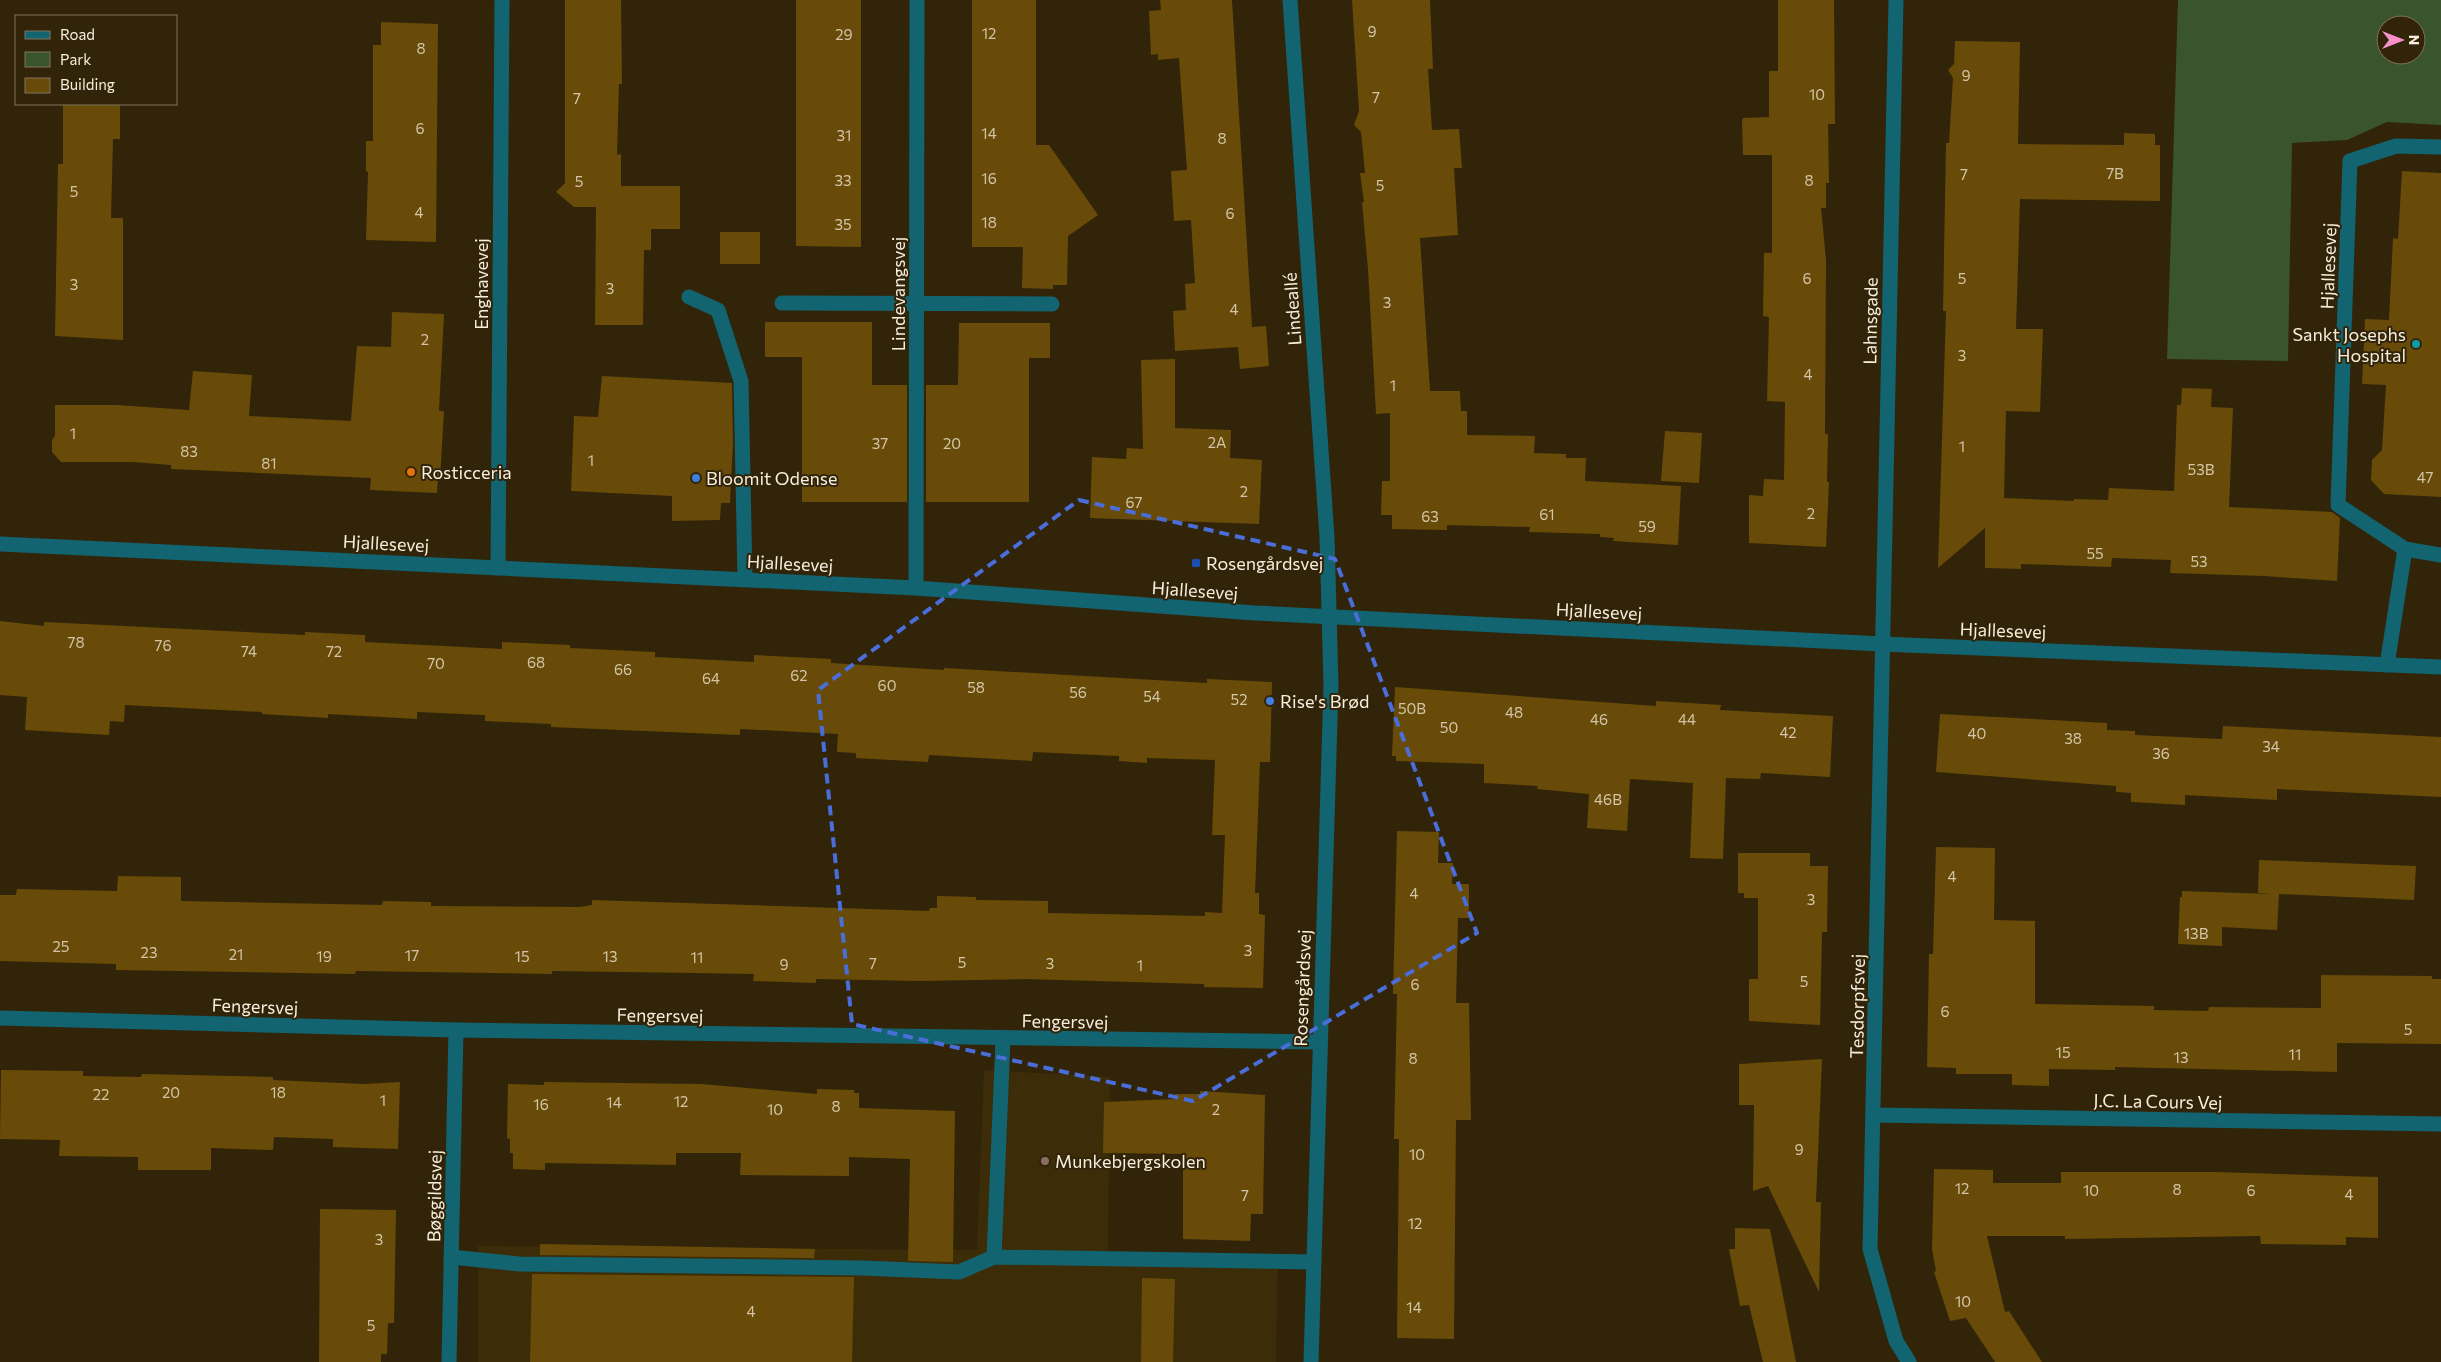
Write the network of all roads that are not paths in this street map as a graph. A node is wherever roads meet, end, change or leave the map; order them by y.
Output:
1 (502, 0) edge
2 (917, 0) edge
3 (1290, 0) edge
4 (1896, 0) edge
5 (2441, 147) edge
6 (689, 297) dead end
7 (782, 304) dead end
8 (917, 304) junction
9 (1052, 304) dead end
10 (0, 544) edge
11 (2405, 549) junction
12 (2441, 555) edge
13 (498, 568) junction
14 (745, 579) junction
15 (916, 588) junction
16 (1330, 615) junction
17 (1882, 644) junction
18 (2387, 665) junction
19 (2441, 667) edge
20 (0, 1018) edge
21 (456, 1030) junction
22 (1003, 1039) junction
23 (1319, 1042) junction
24 (1874, 1115) junction
25 (2441, 1124) edge
26 (451, 1257) junction
27 (994, 1257) junction
28 (1313, 1262) junction
29 (449, 1362) edge
30 (1312, 1362) edge
31 (1909, 1362) edge

1 - 13 street, Enghavevej
2 - 8 street, Lindevangsvej
3 - 16 street, Lindeallé
4 - 17 street, Lahnsgade
5 - 11 street, Hjallesevej
6 - 14 street
7 - 8 street
8 - 9 street
8 - 15 street, Lindevangsvej
10 - 13 street, Hjallesevej
11 - 12 street, Hjallesevej
11 - 18 street
13 - 14 street, Hjallesevej
14 - 15 street, Hjallesevej
15 - 16 street, Hjallesevej
16 - 17 street, Hjallesevej
16 - 23 street, Rosengårdsvej
17 - 18 street, Hjallesevej
17 - 24 street, Tesdorpfsvej
18 - 19 street, Hjallesevej
20 - 21 street, Fengersvej
21 - 22 street, Fengersvej
21 - 26 street, Bøggildsvej
22 - 23 street, Fengersvej
22 - 27 street
23 - 28 street, Rosengårdsvej
24 - 25 street, J.C. La Cours Vej
24 - 31 street, Tesdorpfsvej
26 - 27 street
26 - 29 street, Bøggildsvej
27 - 28 street
28 - 30 street, Rosengårdsvej

